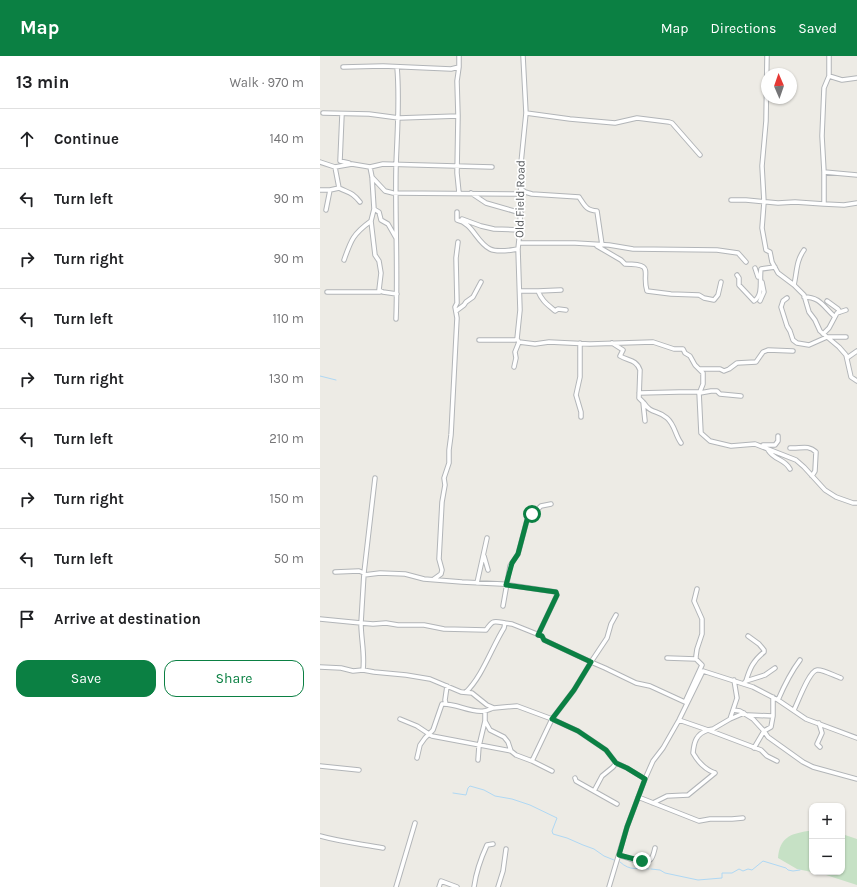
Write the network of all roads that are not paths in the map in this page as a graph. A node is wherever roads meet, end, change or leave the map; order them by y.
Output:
1 (459, 56) edge
2 (523, 56) edge
3 (767, 56) edge
4 (829, 56) edge
5 (343, 67) dead end
6 (398, 67) junction
7 (459, 67) junction
8 (828, 76) junction
9 (857, 78) edge
10 (526, 112) junction
11 (323, 113) dead end
12 (342, 114) junction
13 (458, 116) junction
14 (399, 118) junction
15 (700, 155) dead end
16 (320, 162) edge
17 (352, 164) junction
18 (397, 165) junction
19 (458, 166) junction
20 (334, 167) junction
21 (370, 167) junction
22 (492, 167) dead end
23 (824, 172) junction
24 (857, 175) edge
25 (372, 177) junction
26 (339, 188) junction
27 (521, 189) junction
28 (320, 190) edge
29 (330, 190) junction
30 (397, 193) junction
31 (459, 193) junction
32 (471, 193) junction
33 (521, 194) junction
34 (732, 200) dead end
35 (360, 202) dead end
36 (764, 202) junction
37 (857, 203) edge
38 (824, 204) junction
39 (374, 209) junction
40 (326, 210) dead end
41 (457, 212) dead end
42 (521, 212) junction
43 (457, 220) junction
44 (371, 221) junction
45 (520, 230) junction
46 (396, 238) junction
47 (458, 242) dead end
48 (520, 243) junction
49 (602, 244) junction
50 (594, 245) junction
51 (518, 249) junction
52 (804, 250) dead end
53 (344, 260) dead end
54 (746, 262) dead end
55 (775, 267) junction
56 (755, 268) dead end
57 (737, 275) dead end
58 (761, 281) junction
59 (481, 282) dead end
60 (721, 282) dead end
61 (794, 285) junction
62 (560, 290) dead end
63 (520, 291) junction
64 (538, 291) junction
65 (327, 292) dead end
66 (380, 292) junction
67 (397, 294) junction
68 (804, 297) junction
69 (787, 298) dead end
70 (760, 301) dead end
71 (828, 301) dead end
72 (566, 310) dead end
73 (846, 310) dead end
74 (456, 312) junction
75 (840, 312) junction
76 (834, 316) junction
77 (396, 319) dead end
78 (823, 334) junction
79 (827, 337) junction
80 (846, 337) dead end
81 (479, 340) dead end
82 (518, 340) junction
83 (580, 342) junction
84 (611, 343) junction
85 (793, 351) dead end
86 (857, 351) edge
87 (847, 358) junction
88 (514, 367) dead end
89 (700, 369) junction
90 (857, 381) edge
91 (639, 393) junction
92 (699, 394) junction
93 (741, 396) dead end
94 (643, 402) junction
95 (581, 417) dead end
96 (645, 421) dead end
97 (778, 436) dead end
98 (681, 443) dead end
99 (760, 445) junction
100 (790, 448) dead end
101 (768, 450) junction
102 (790, 469) dead end
103 (812, 476) junction
104 (375, 478) dead end
105 (857, 503) edge
106 (551, 504) dead end
107 (487, 538) dead end
108 (483, 555) junction
109 (488, 570) dead end
110 (335, 572) dead end
111 (364, 574) junction
112 (434, 579) junction
113 (477, 583) junction
114 (506, 585) junction
115 (697, 589) dead end
116 (503, 606) dead end
117 (616, 615) dead end
118 (320, 619) edge
119 (361, 623) junction
120 (505, 623) junction
121 (538, 635) junction
122 (748, 636) dead end
123 (667, 658) dead end
124 (696, 659) junction
125 (800, 660) dead end
126 (591, 662) junction
127 (320, 667) edge
128 (775, 668) dead end
129 (363, 670) junction
130 (841, 678) dead end
131 (734, 680) junction
132 (746, 682) junction
133 (447, 686) junction
134 (466, 692) junction
135 (773, 697) junction
136 (778, 700) junction
137 (686, 702) junction
138 (446, 704) junction
139 (494, 708) junction
140 (733, 710) junction
141 (794, 710) junction
142 (485, 711) junction
143 (746, 714) junction
144 (773, 716) junction
145 (400, 719) dead end
146 (552, 719) junction
147 (730, 719) junction
148 (679, 720) junction
149 (485, 721) junction
150 (819, 723) junction
151 (708, 730) junction
152 (764, 731) junction
153 (428, 734) junction
154 (857, 738) edge
155 (479, 746) junction
156 (820, 747) dead end
157 (754, 748) junction
158 (511, 751) junction
159 (417, 758) dead end
160 (478, 760) dead end
161 (532, 761) junction
162 (777, 761) dead end
163 (616, 763) junction
164 (320, 766) edge
165 (359, 770) dead end
166 (552, 771) dead end
167 (575, 778) dead end
168 (645, 779) junction
169 (857, 779) edge
170 (594, 791) junction
171 (638, 797) junction
172 (653, 803) junction
173 (617, 804) dead end
174 (743, 818) dead end
175 (416, 822) dead end
176 (320, 836) edge
177 (493, 844) dead end
178 (383, 848) dead end
179 (655, 848) dead end
180 (506, 849) dead end
181 (619, 855) junction
182 (396, 887) edge
183 (439, 887) edge
184 (457, 887) edge
185 (474, 887) edge
186 (498, 887) edge
187 (609, 887) edge

1 - 7 street
2 - 10 street, Old Field Road
3 - 36 street
4 - 8 street
5 - 6 street
6 - 7 street
6 - 14 street
7 - 13 street
8 - 9 street
8 - 23 street
10 - 15 street
10 - 27 street, Old Field Road
11 - 12 street
12 - 14 street
12 - 17 street
13 - 14 street
13 - 19 street
14 - 18 street
16 - 20 street
17 - 20 street
17 - 21 street
18 - 19 street
18 - 21 street
18 - 30 street
19 - 22 street
19 - 31 street
20 - 26 street
21 - 25 street
23 - 24 street
23 - 38 street
25 - 30 street
25 - 39 street
26 - 29 street
26 - 35 street
27 - 33 street, Old Field Road
27 - 49 street
28 - 29 street
29 - 40 street
30 - 31 street
30 - 46 street
31 - 32 street
32 - 33 street
32 - 42 street
33 - 42 street, Old Field Road
34 - 36 street
36 - 38 street
36 - 55 street
37 - 38 street
39 - 44 street
39 - 46 street
41 - 43 street
42 - 45 street, Old Field Road
43 - 45 street
43 - 51 street
44 - 53 street
44 - 66 street
45 - 48 street, Old Field Road
46 - 67 street
47 - 74 street
48 - 50 street
48 - 51 street, Old Field Road
49 - 50 street
49 - 54 street
50 - 60 street
51 - 63 street, Old Field Road
52 - 61 street
55 - 58 street
55 - 61 street
56 - 58 street
57 - 58 street
58 - 70 street
59 - 74 street
61 - 68 street
62 - 64 street
63 - 64 street
63 - 82 street, Old Field Road
64 - 72 street
65 - 66 street
66 - 67 street
67 - 77 street
68 - 76 street
68 - 78 street
69 - 79 street
71 - 75 street
73 - 75 street
74 - 112 street
75 - 76 street
76 - 78 street
78 - 79 street
79 - 80 street
79 - 87 street
81 - 82 street
82 - 83 street
82 - 88 street, Old Field Road
83 - 84 street
83 - 95 street
84 - 89 street
84 - 91 street
85 - 89 street
86 - 87 street
87 - 90 street
89 - 92 street
91 - 92 street
91 - 94 street
92 - 93 street
92 - 99 street
94 - 96 street
94 - 98 street
97 - 99 street
99 - 101 street
100 - 103 street
101 - 102 street
101 - 103 street
103 - 105 street
104 - 111 street
106 - 114 street
107 - 108 street
108 - 109 street
108 - 113 street
110 - 111 street
111 - 112 street
111 - 119 street
112 - 113 street
113 - 114 street
114 - 116 street
114 - 121 street
115 - 124 street
117 - 126 street
118 - 119 street
119 - 120 street
119 - 129 street
120 - 121 street
120 - 134 street
121 - 126 street
122 - 132 street
123 - 124 street
124 - 137 street
125 - 136 street
126 - 137 street
126 - 146 street
127 - 129 street
128 - 132 street
129 - 133 street
130 - 141 street
131 - 132 street
131 - 137 street
131 - 140 street
132 - 135 street
133 - 134 street
133 - 138 street
134 - 139 street
135 - 136 street
135 - 144 street
136 - 141 street
137 - 148 street
138 - 142 street
138 - 153 street
139 - 142 street
139 - 146 street
140 - 143 street
140 - 147 street
141 - 150 street
142 - 149 street
143 - 144 street
143 - 147 street
143 - 152 street
144 - 152 street
145 - 153 street
146 - 161 street
146 - 163 street
147 - 151 street
148 - 151 street
148 - 168 street
149 - 155 street
149 - 158 street
150 - 154 street
150 - 156 street
151 - 157 street
151 - 172 street
152 - 157 street
152 - 169 street
153 - 155 street
153 - 159 street
155 - 158 street
155 - 160 street
157 - 162 street
158 - 161 street
161 - 166 street
163 - 168 street
163 - 170 street
164 - 165 street
167 - 170 street
168 - 171 street
170 - 173 street
171 - 172 street
171 - 181 street
172 - 174 street
175 - 182 street
176 - 178 street
177 - 185 street
179 - 181 street
180 - 186 street
181 - 187 street
183 - 184 street

